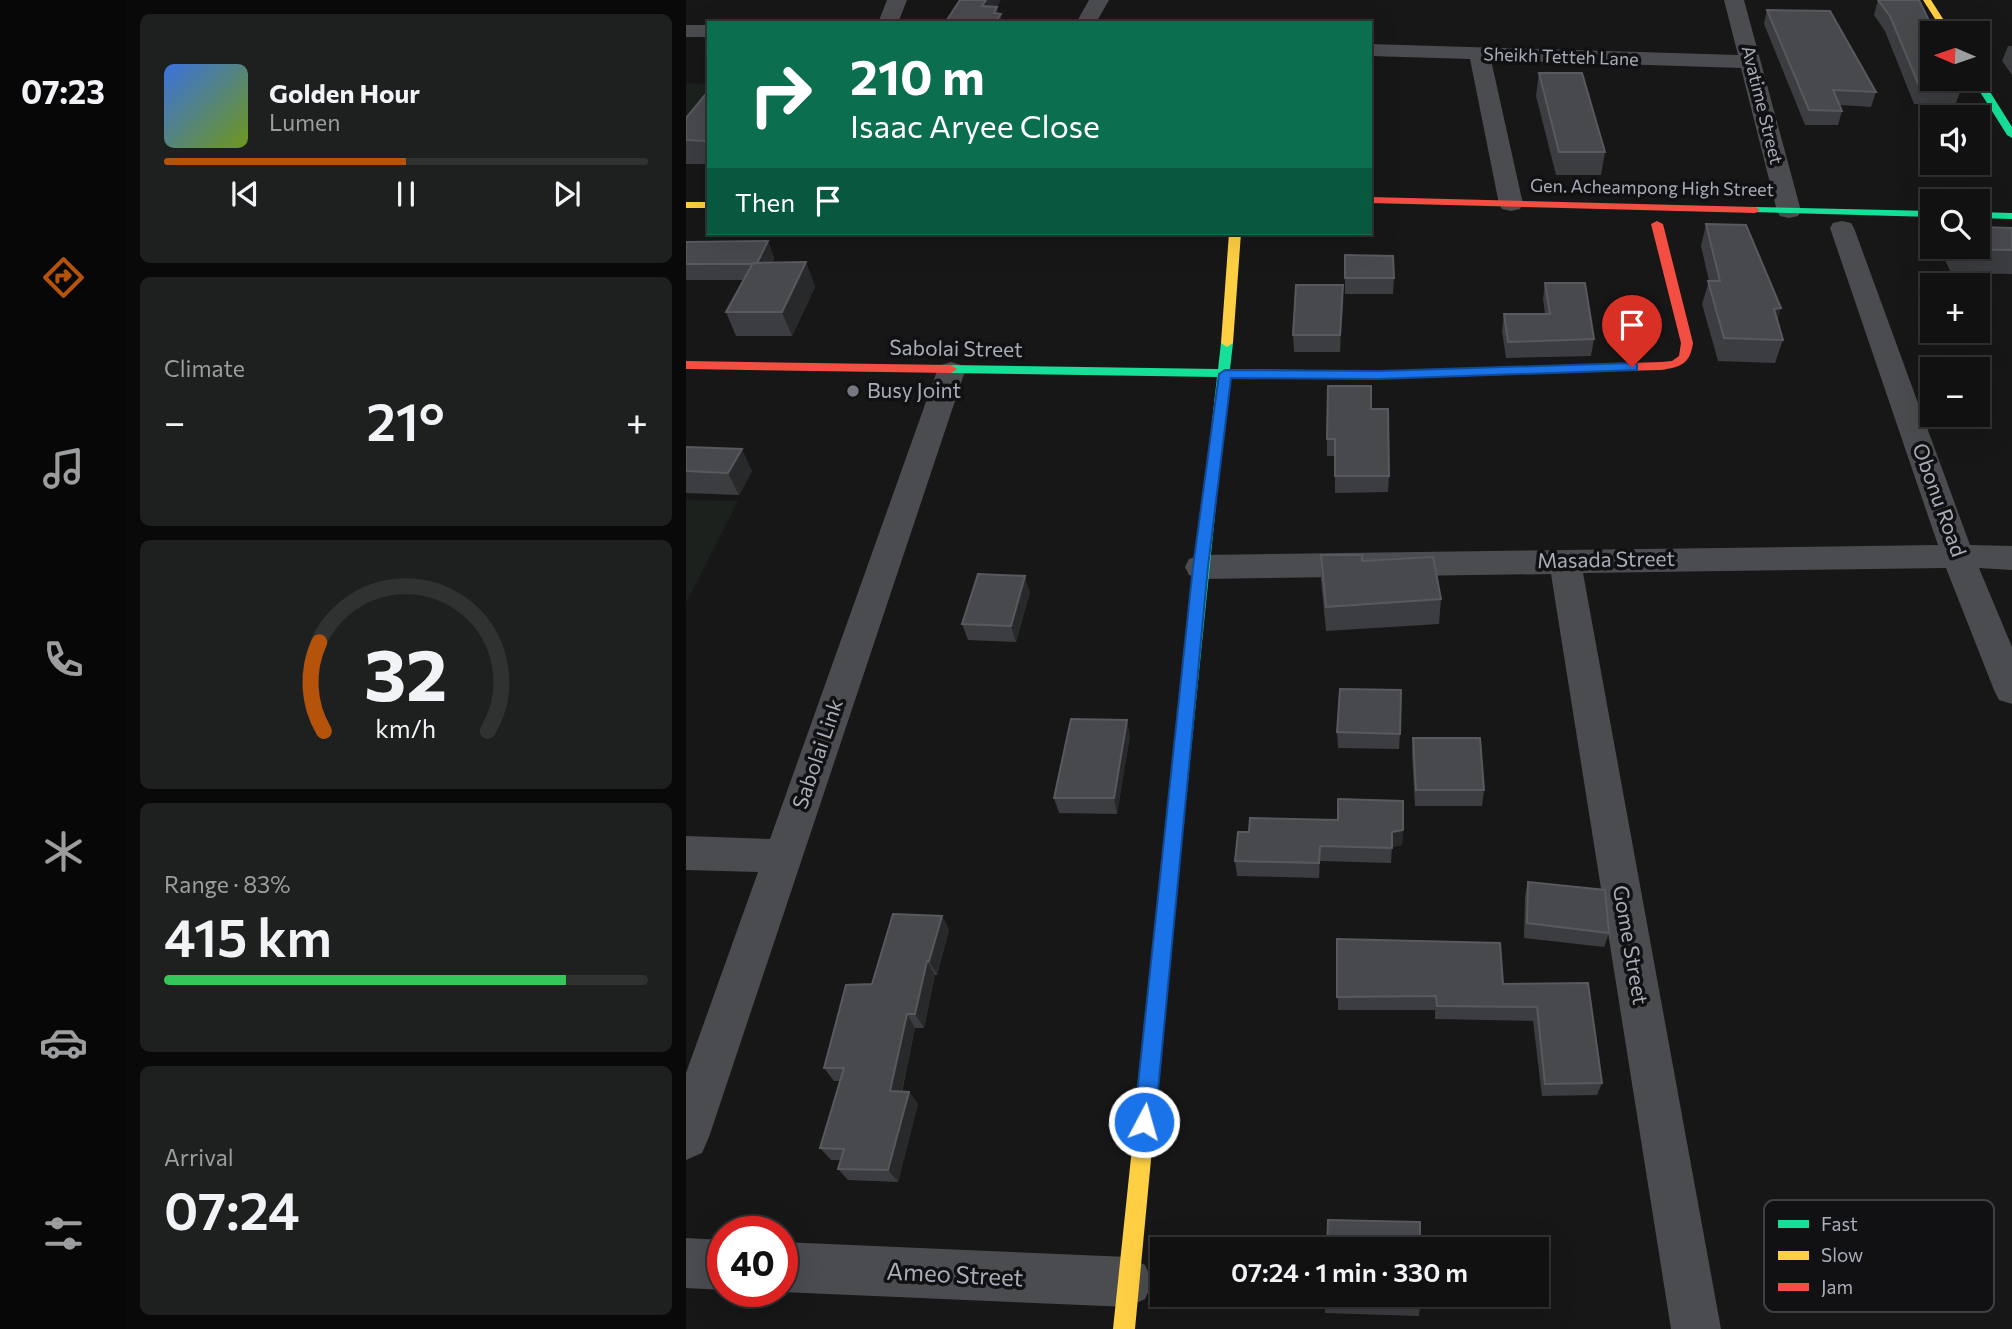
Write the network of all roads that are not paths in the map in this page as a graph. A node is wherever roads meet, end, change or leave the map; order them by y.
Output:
1 (897, 0) edge
2 (1099, 0) edge
3 (1734, 0) edge
4 (1927, 0) edge
5 (889, 21) edge
6 (1087, 21) edge
7 (1940, 21) edge
8 (686, 31) edge
9 (707, 31) edge
10 (1372, 50) edge
11 (1479, 54) junction
12 (1751, 62) junction
13 (1984, 91) edge
14 (2012, 135) edge
15 (1372, 200) edge
16 (1511, 204) junction
17 (686, 205) edge
18 (707, 205) edge
19 (1789, 211) junction
20 (1920, 214) edge
21 (1990, 215) edge
22 (2012, 216) edge
23 (1657, 224) dead end
24 (1710, 225) edge
25 (1842, 228) junction
26 (1893, 230) dead end
27 (1235, 235) edge
28 (686, 365) edge
29 (951, 371) junction
30 (1225, 374) junction
31 (1958, 556) junction
32 (2012, 558) edge
33 (1565, 561) junction
34 (1201, 567) junction
35 (2009, 676) edge
36 (686, 853) edge
37 (783, 856) junction
38 (686, 1137) edge
39 (686, 1263) edge
40 (707, 1264) edge
41 (798, 1269) edge
42 (1126, 1306) edge
43 (1696, 1329) edge

1 - 5 street
2 - 6 street
3 - 12 street, Avatime Street
4 - 7 street
8 - 9 street
10 - 11 street, Sheikh Tetteh Lane
11 - 12 street, Sheikh Tetteh Lane
11 - 16 street
12 - 19 street, Avatime Street
13 - 14 street
15 - 16 street, Gen. Acheampong High Street
16 - 19 street, Gen. Acheampong High Street
17 - 18 street
19 - 20 street, Gen. Acheampong High Street
21 - 22 street
23 - 30 street, Sabolai Street
24 - 25 street, Gen. Acheampong High Street
25 - 26 street, Gen. Acheampong High Street
25 - 31 street, Obonu Road
27 - 30 street
28 - 29 street, Sabolai Street
29 - 30 street, Sabolai Street
29 - 37 street, Sabolai Link
30 - 34 street
31 - 32 street, Masada Street
31 - 33 street, Masada Street
31 - 35 street, Obonu Road
33 - 34 street, Masada Street
33 - 43 street, Gome Street
34 - 42 street
36 - 37 street
37 - 38 street, Sabolai Link
39 - 40 street
41 - 42 street, Ameo Street

